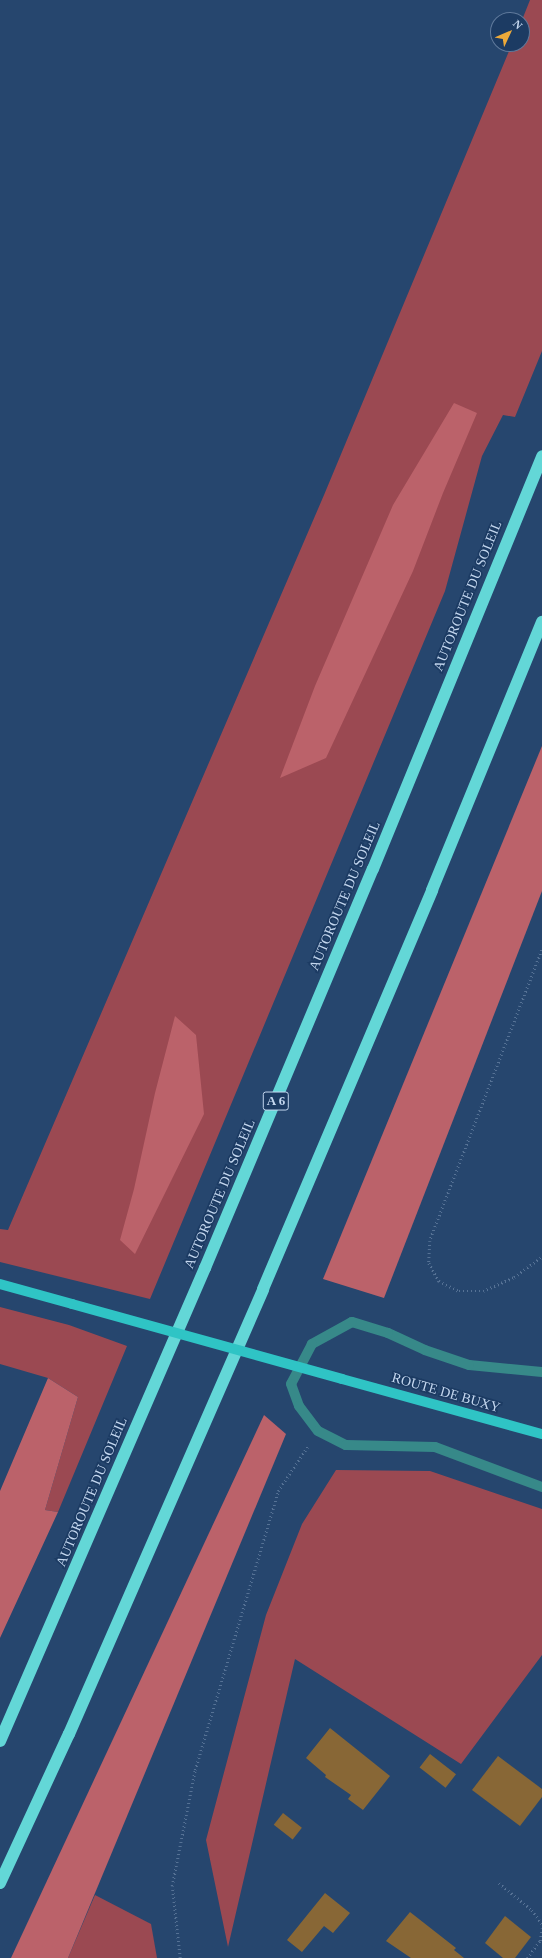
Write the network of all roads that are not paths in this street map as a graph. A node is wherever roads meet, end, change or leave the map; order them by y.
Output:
1 (542, 456) edge
2 (542, 622) edge
3 (0, 1284) edge
4 (542, 1372) edge
5 (542, 1434) edge
6 (542, 1487) edge
7 (0, 1742) edge
8 (0, 1883) edge

1 - 7 highway, AUTOROUTE DU SOLEIL / A 6
2 - 8 highway
3 - 5 main road, ROUTE DE BUXY, bridge
4 - 6 street

